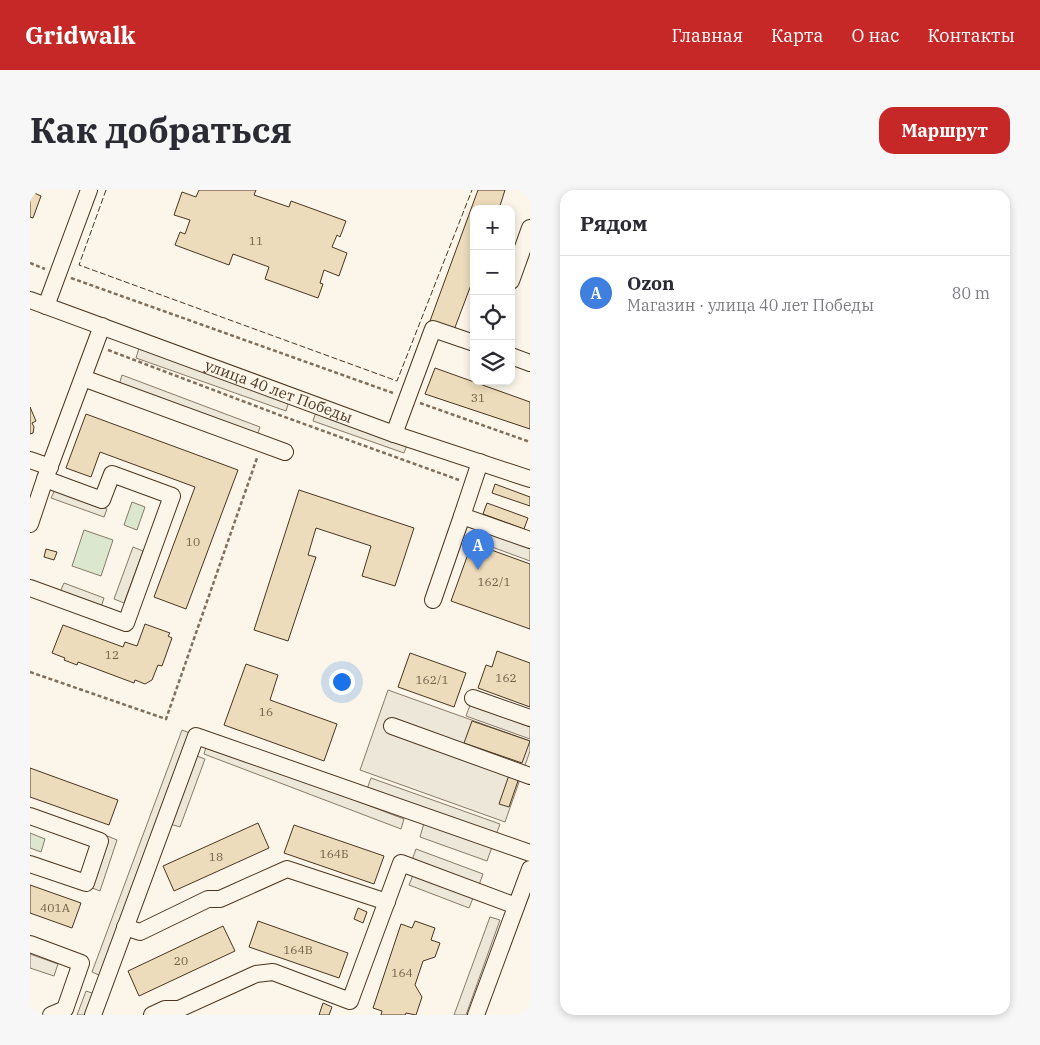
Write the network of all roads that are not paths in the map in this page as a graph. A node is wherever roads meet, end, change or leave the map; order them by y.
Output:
1 (84, 191) edge
2 (530, 228) edge
3 (515, 270) edge
4 (30, 300) edge
5 (46, 306) junction
6 (102, 326) junction
7 (470, 342) edge
8 (515, 357) edge
9 (530, 363) edge
10 (83, 378) junction
11 (394, 434) junction
12 (285, 452) dead end
13 (30, 460) edge
14 (480, 462) junction
15 (48, 473) junction
16 (530, 479) edge
17 (462, 516) junction
18 (30, 524) edge
19 (530, 540) edge
20 (30, 588) edge
21 (433, 600) dead end
22 (473, 698) dead end
23 (530, 718) edge
24 (392, 726) dead end
25 (530, 776) edge
26 (30, 816) edge
27 (530, 853) edge
28 (30, 864) edge
29 (530, 869) edge
30 (387, 902) junction
31 (516, 906) junction
32 (125, 927) junction
33 (30, 944) edge
34 (347, 1008) edge
35 (60, 1013) edge
36 (93, 1015) edge
37 (152, 1015) edge
38 (476, 1015) edge

1 - 5 street
2 - 3 street
4 - 5 street, улица 40 лет Победы
5 - 6 street, улица 40 лет Победы
6 - 10 street
6 - 11 street, улица 40 лет Победы
7 - 11 street
8 - 9 street
10 - 12 street
10 - 15 street
11 - 14 street, улица 40 лет Победы
13 - 15 street
14 - 16 street, улица 40 лет Победы
14 - 17 street
15 - 18 street
15 - 20 street
17 - 19 street
17 - 21 street
22 - 23 street
24 - 25 street
26 - 28 street
27 - 32 street
29 - 31 street
30 - 31 street
30 - 32 street
30 - 34 street
31 - 38 street
32 - 36 street
33 - 35 street
34 - 37 street

